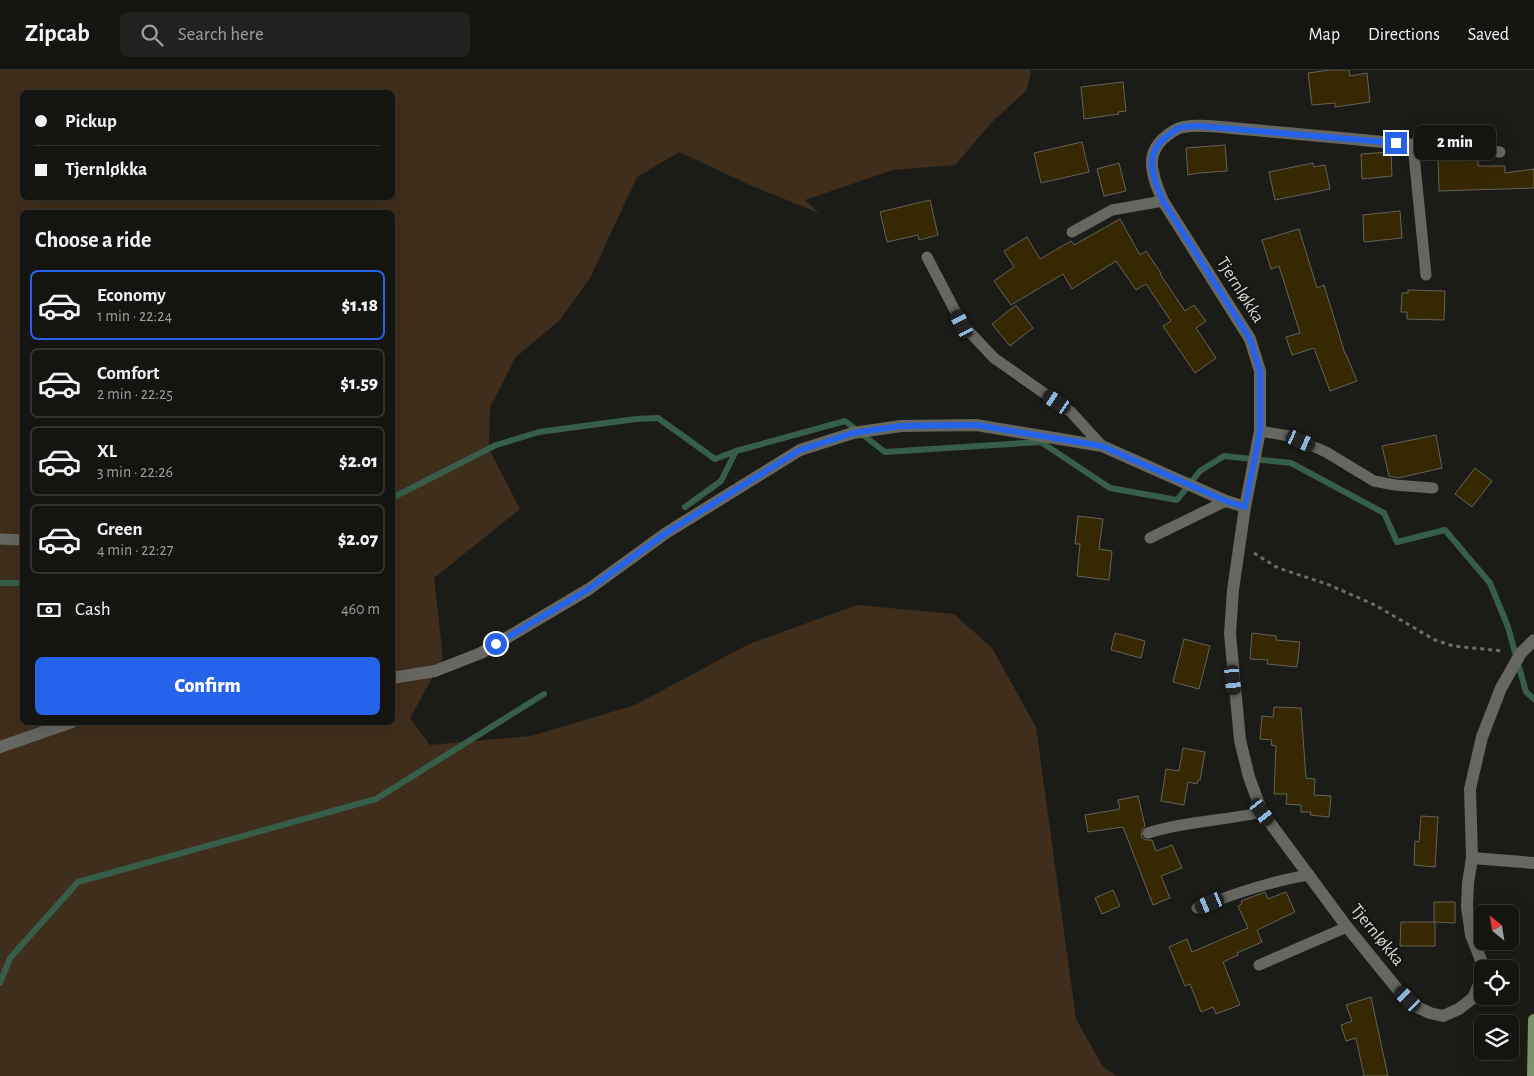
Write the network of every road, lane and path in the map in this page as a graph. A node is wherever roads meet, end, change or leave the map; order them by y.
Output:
1 (1413, 145) junction
2 (1500, 152) dead end
3 (1163, 201) junction
4 (1072, 232) dead end
5 (928, 257) dead end
6 (1426, 275) dead end
7 (1260, 431) junction
8 (1102, 446) junction
9 (1433, 488) dead end
10 (1226, 501) junction
11 (1245, 507) junction
12 (1150, 538) dead end
13 (0, 539) edge
14 (20, 540) edge
15 (1240, 545) junction
16 (1534, 640) edge
17 (1521, 654) junction
18 (395, 678) edge
19 (63, 725) edge
20 (0, 747) edge
21 (1262, 812) junction
22 (1148, 833) dead end
23 (1472, 858) junction
24 (1534, 863) edge
25 (1309, 875) junction
26 (1198, 908) dead end
27 (1347, 927) junction
28 (1259, 965) dead end
29 (1534, 1020) edge
30 (1533, 1076) edge

1 - 2 lane
1 - 3 street, Tjernløkka
1 - 6 lane
3 - 4 lane
3 - 7 street, Tjernløkka
5 - 8 lane
7 - 9 lane
7 - 11 street, Tjernløkka
8 - 10 street
8 - 18 street
10 - 11 street
10 - 12 lane
11 - 15 street, Tjernløkka
13 - 14 lane
15 - 17 path
15 - 21 street, Tjernløkka
16 - 17 street, Tjernløkka
17 - 23 street, Tjernløkka
19 - 20 street
21 - 22 lane
21 - 25 street, Tjernløkka
23 - 24 street
23 - 27 street, Tjernløkka
25 - 26 lane
25 - 27 street, Tjernløkka
27 - 28 lane
29 - 30 main road

